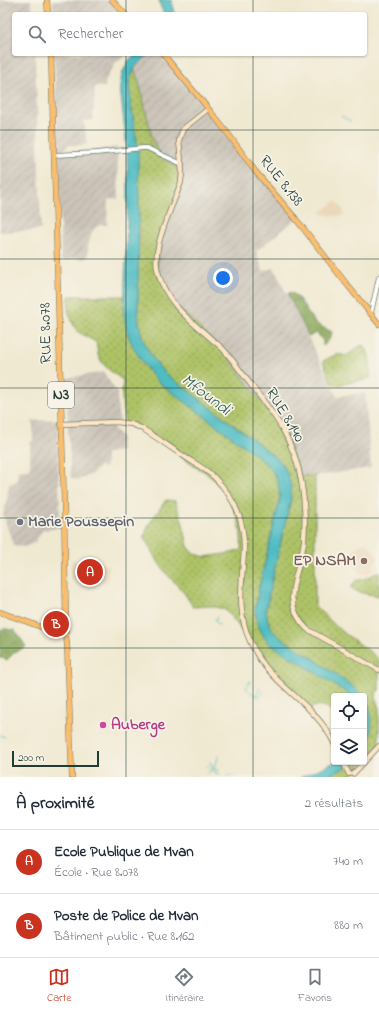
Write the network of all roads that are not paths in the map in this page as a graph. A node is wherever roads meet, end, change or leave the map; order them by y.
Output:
1 (47, 0) edge
2 (112, 0) edge
3 (48, 12) edge
4 (123, 12) edge
5 (51, 56) edge
6 (165, 56) edge
7 (208, 109) junction
8 (55, 154) junction
9 (182, 164) junction
10 (379, 276) edge
11 (371, 313) junction
12 (379, 324) edge
13 (61, 424) junction
14 (0, 612) edge
15 (66, 636) junction
16 (379, 670) edge
17 (331, 738) edge
18 (379, 746) edge
19 (345, 765) edge
20 (351, 775) edge
21 (72, 777) edge

1 - 3 main road
2 - 4 main road
5 - 8 main road, RUE 8.078 / N3
6 - 7 main road, RUE 8.138
7 - 9 main road, RUE 8.140
7 - 11 main road, RUE 8.138
8 - 9 street
8 - 13 main road, RUE 8.078 / N3
9 - 16 main road, RUE 8.140
10 - 11 street
11 - 12 main road, RUE 8.138
13 - 15 main road, RUE 8.078 / N3
13 - 17 main road
14 - 15 main road
15 - 21 main road, N3
18 - 20 main road
19 - 20 main road

